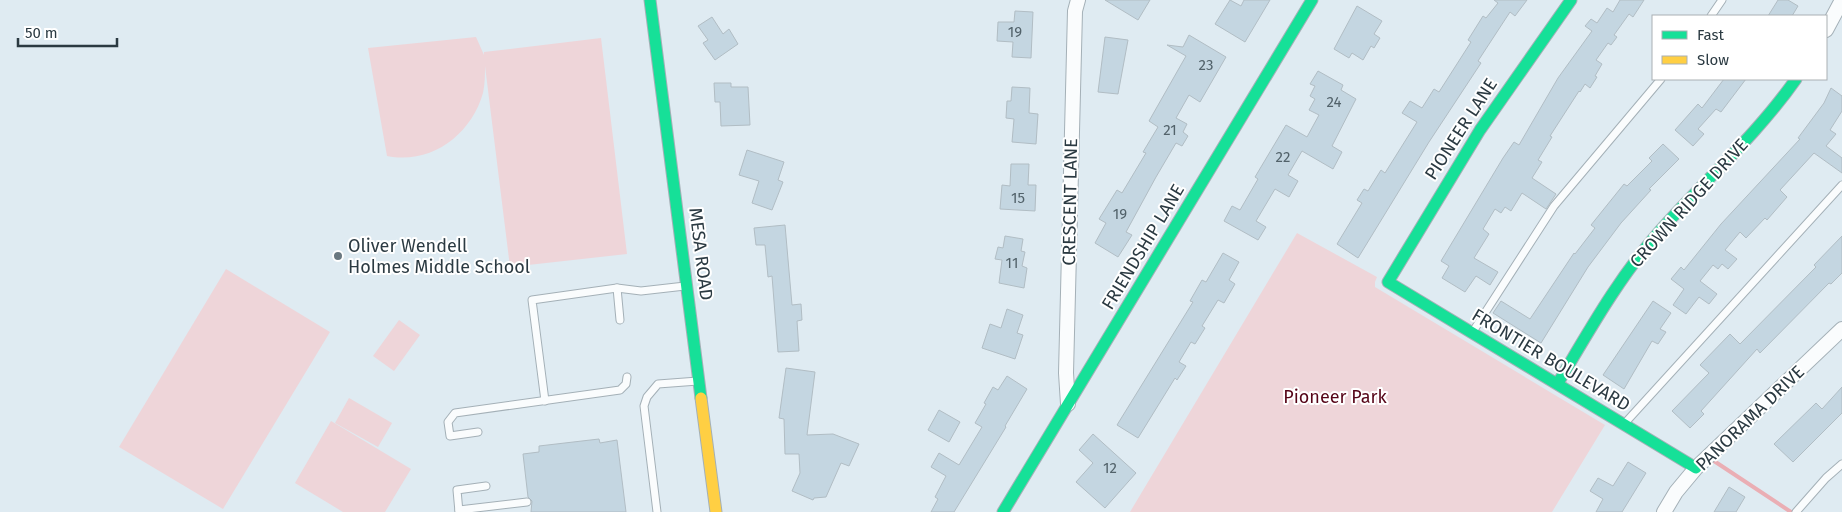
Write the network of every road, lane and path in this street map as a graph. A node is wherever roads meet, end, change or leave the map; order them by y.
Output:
1 (650, 0) edge
2 (1078, 0) edge
3 (1312, 0) edge
4 (1571, 0) edge
5 (1722, 0) edge
6 (1842, 0) edge
7 (1712, 15) edge
8 (1827, 28) edge
9 (1660, 80) edge
10 (1795, 80) edge
11 (1842, 185) edge
12 (1388, 282) joint
13 (688, 286) junction
14 (617, 288) junction
15 (620, 320) dead end
16 (1842, 329) edge
17 (1472, 332) junction
18 (627, 377) dead end
19 (698, 381) junction
20 (1558, 383) junction
21 (545, 400) junction
22 (1068, 404) junction
23 (1624, 424) junction
24 (478, 432) dead end
25 (1842, 464) edge
26 (1696, 468) junction
27 (486, 486) dead end
28 (527, 502) dead end
29 (459, 511) edge
30 (1798, 511) edge
31 (657, 512) edge
32 (716, 512) edge
33 (1003, 512) edge
34 (1664, 512) edge

1 - 13 street, MESA ROAD
2 - 22 street, CRESCENT LANE
3 - 22 street, FRIENDSHIP LANE
4 - 12 street, PIONEER LANE
5 - 7 lane
6 - 8 street
9 - 17 lane
10 - 20 street, CROWN RIDGE DRIVE
11 - 23 lane
12 - 17 street, FRONTIER BOULEVARD
13 - 14 lane
13 - 19 street, MESA ROAD
14 - 15 lane
14 - 21 lane
16 - 26 street, PANORAMA DRIVE
17 - 20 street, FRONTIER BOULEVARD
18 - 21 lane
19 - 31 lane
19 - 32 street, MESA ROAD
20 - 23 street, FRONTIER BOULEVARD
21 - 24 lane
22 - 33 street, FRIENDSHIP LANE
23 - 26 street, FRONTIER BOULEVARD
25 - 30 lane
26 - 34 street, PANORAMA DRIVE
27 - 29 lane
28 - 29 lane

